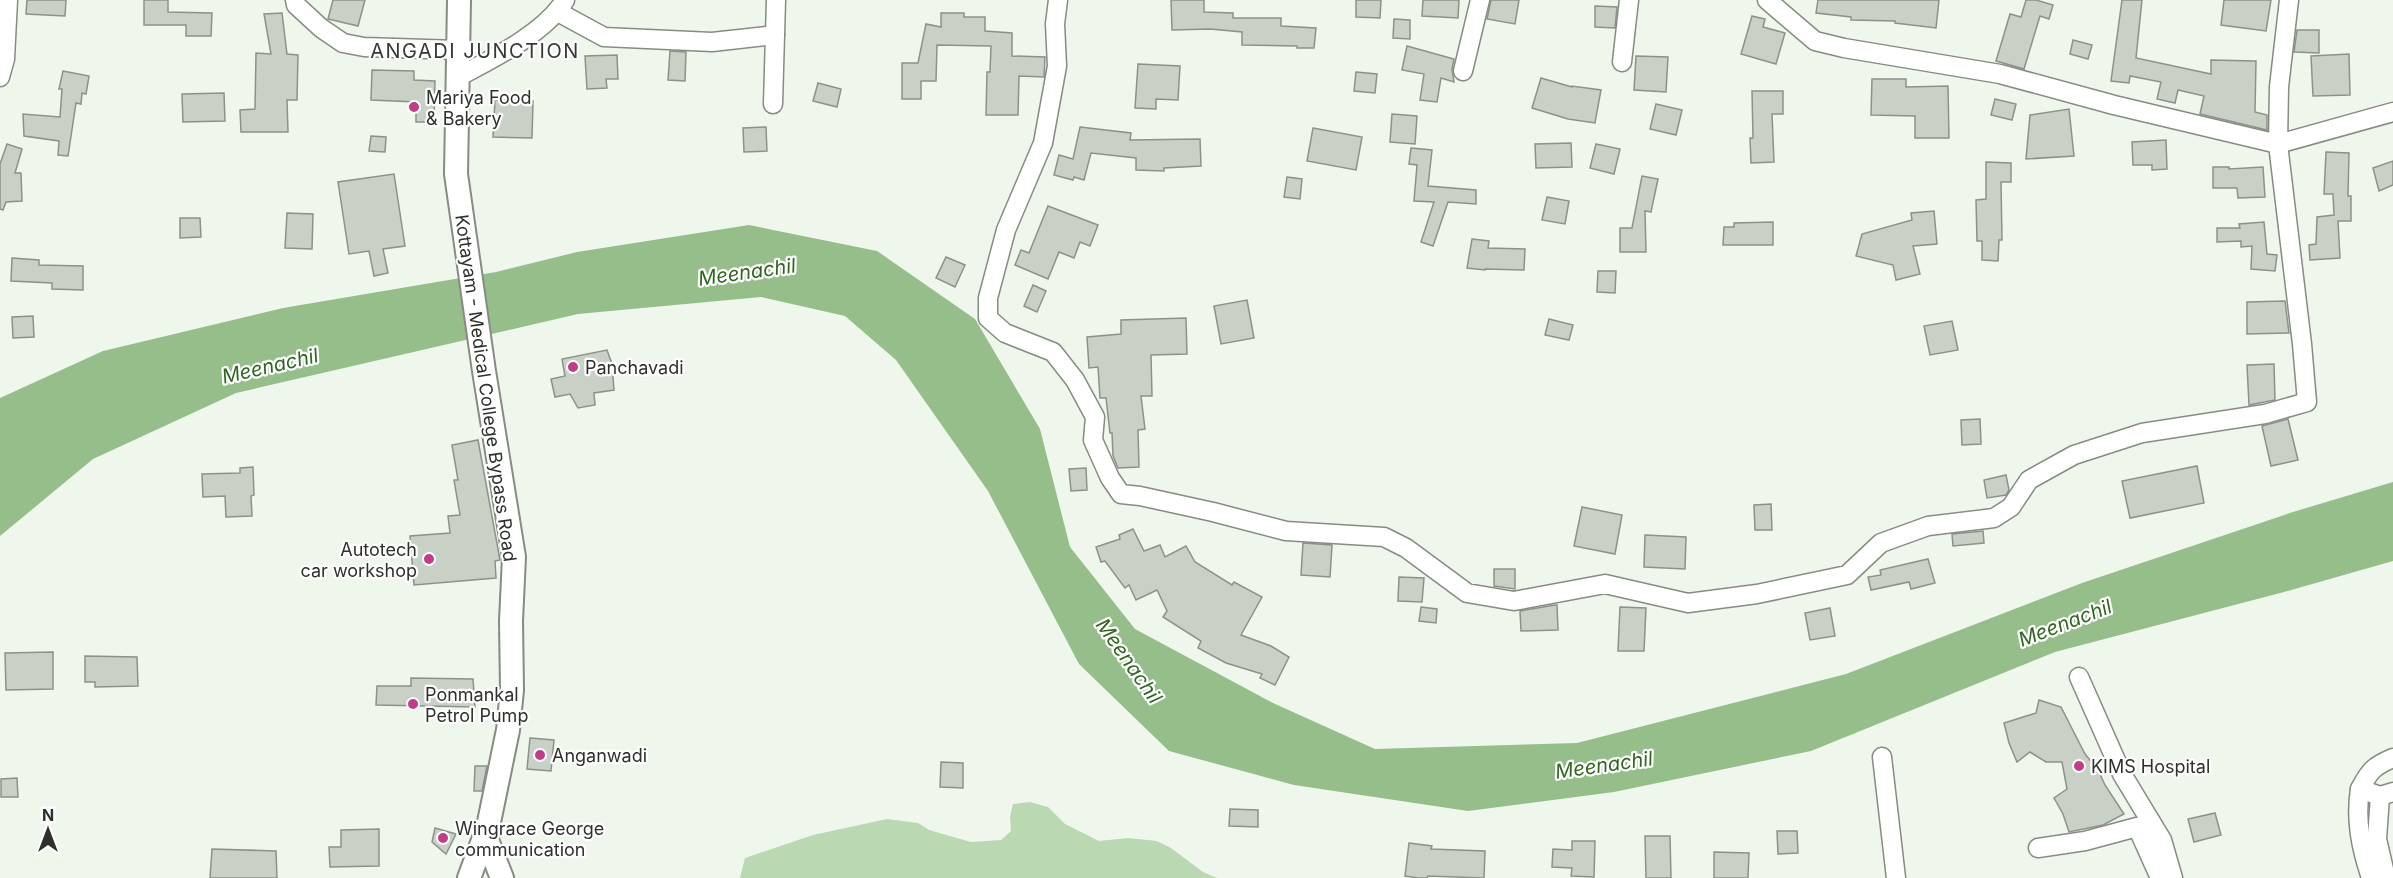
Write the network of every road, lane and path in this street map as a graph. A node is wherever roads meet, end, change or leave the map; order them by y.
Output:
1 (8, 0) edge
2 (295, 0) edge
3 (459, 0) edge
4 (776, 0) edge
5 (1058, 0) edge
6 (1480, 0) edge
7 (1629, 0) edge
8 (1767, 0) edge
9 (2289, 0) edge
10 (562, 6) edge
11 (775, 35) junction
12 (458, 50) junction
13 (1623, 63) dead end
14 (1463, 71) dead end
15 (0, 77) edge
16 (458, 77) junction
17 (773, 104) dead end
18 (2393, 112) edge
19 (2278, 144) junction
20 (2079, 677) dead end
21 (1882, 757) dead end
22 (2393, 758) edge
23 (2360, 789) junction
24 (2386, 794) edge
25 (2144, 825) junction
26 (485, 835) junction
27 (2038, 848) dead end
28 (469, 878) edge
29 (502, 878) edge
30 (1896, 878) edge
31 (2160, 878) edge
32 (2173, 878) edge
33 (2371, 878) edge
34 (2386, 878) edge

1 - 15 street
2 - 12 street
3 - 12 main road, Kottayam - Medical College Bypass Road
4 - 11 street
5 - 19 street
6 - 14 street
7 - 13 street
8 - 19 street
9 - 19 street
10 - 11 street
10 - 16 street
11 - 17 street
12 - 16 main road, Kottayam - Medical College Bypass Road
16 - 26 main road, Kottayam - Medical College Bypass Road
18 - 19 street
20 - 25 street
21 - 30 street
22 - 23 street
23 - 24 street
23 - 33 street
24 - 34 street
25 - 27 street
25 - 31 street
25 - 32 street
26 - 28 main road, Kottayam - Medical College Bypass Road
26 - 29 main road

